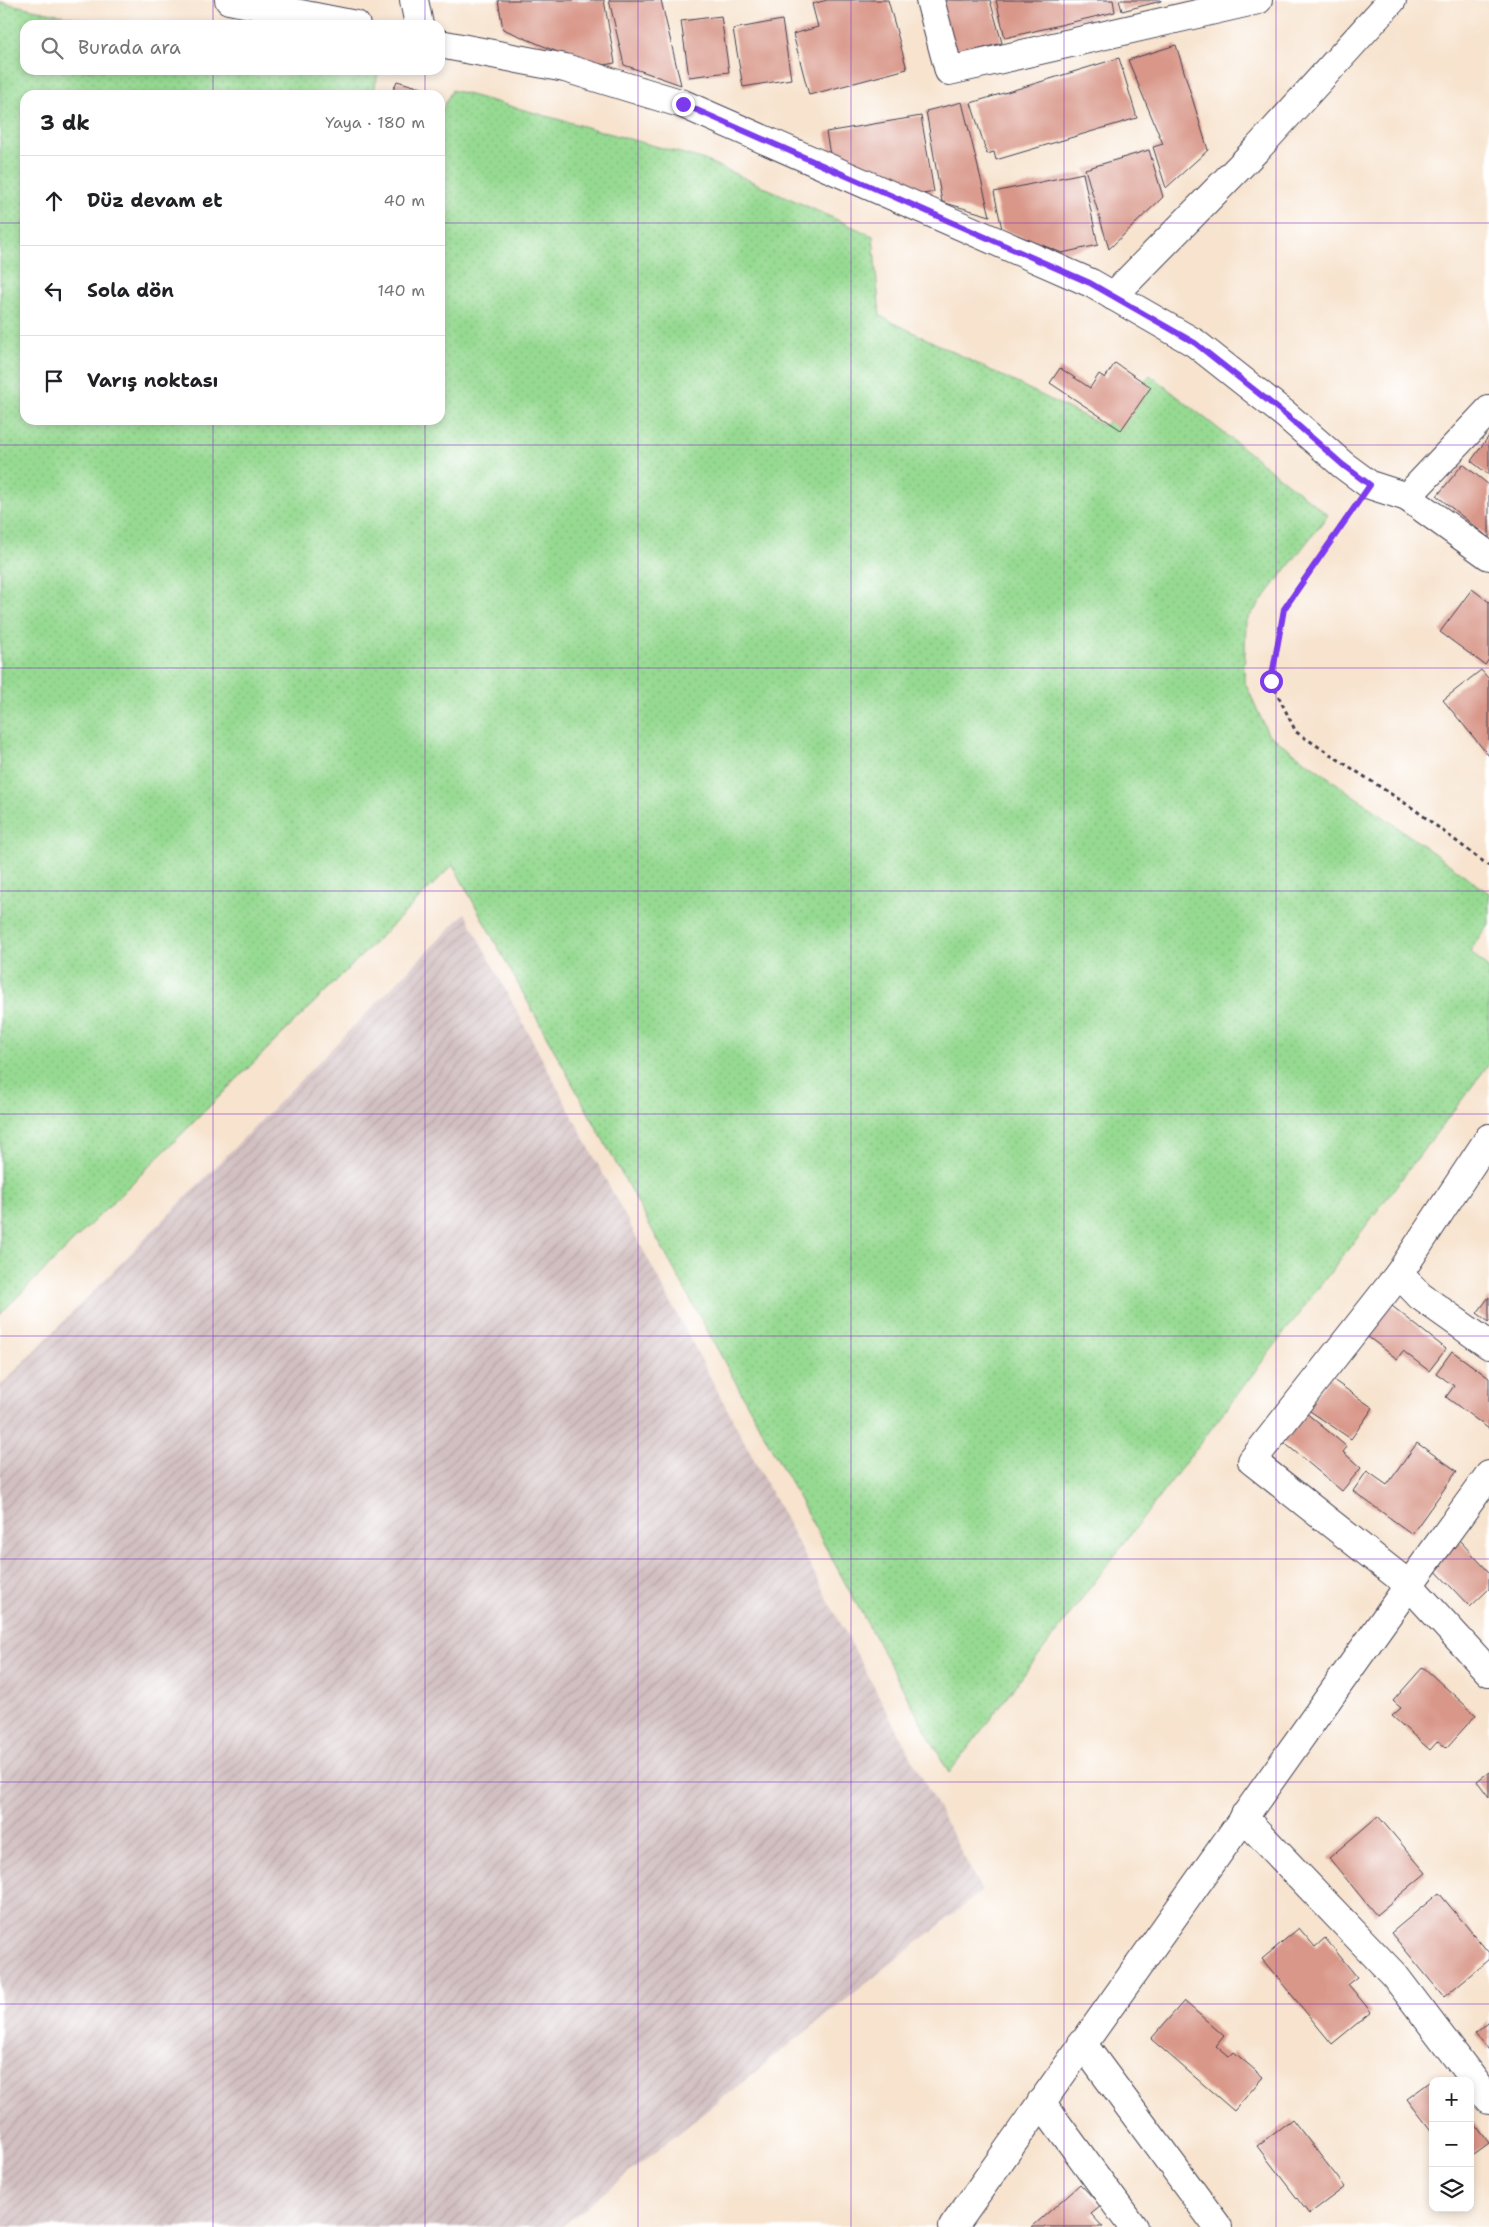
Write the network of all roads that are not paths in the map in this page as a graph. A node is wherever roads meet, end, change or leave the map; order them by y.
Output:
1 (229, 0) edge
2 (414, 0) edge
3 (930, 0) edge
4 (1258, 0) edge
5 (1392, 0) edge
6 (331, 20) edge
7 (418, 20) edge
8 (445, 45) edge
9 (1112, 296) junction
10 (1489, 410) edge
11 (1407, 497) junction
12 (1489, 556) edge
13 (1489, 1138) edge
14 (1399, 1274) junction
15 (1489, 1345) edge
16 (1489, 1475) edge
17 (1409, 1585) junction
18 (1489, 1672) edge
19 (1243, 1817) junction
20 (1082, 2043) junction
21 (1489, 2100) edge
22 (1041, 2102) junction
23 (953, 2227) edge
24 (1133, 2227) edge
25 (1218, 2227) edge

1 - 6 street
2 - 7 street
3 - 4 street
5 - 9 street
8 - 9 street
9 - 11 street
10 - 11 street
11 - 12 street
13 - 14 street
14 - 15 street
14 - 17 street
16 - 17 street
17 - 18 street
17 - 19 street
19 - 20 street
19 - 21 street
20 - 22 street
20 - 25 street
22 - 23 street
22 - 24 street

